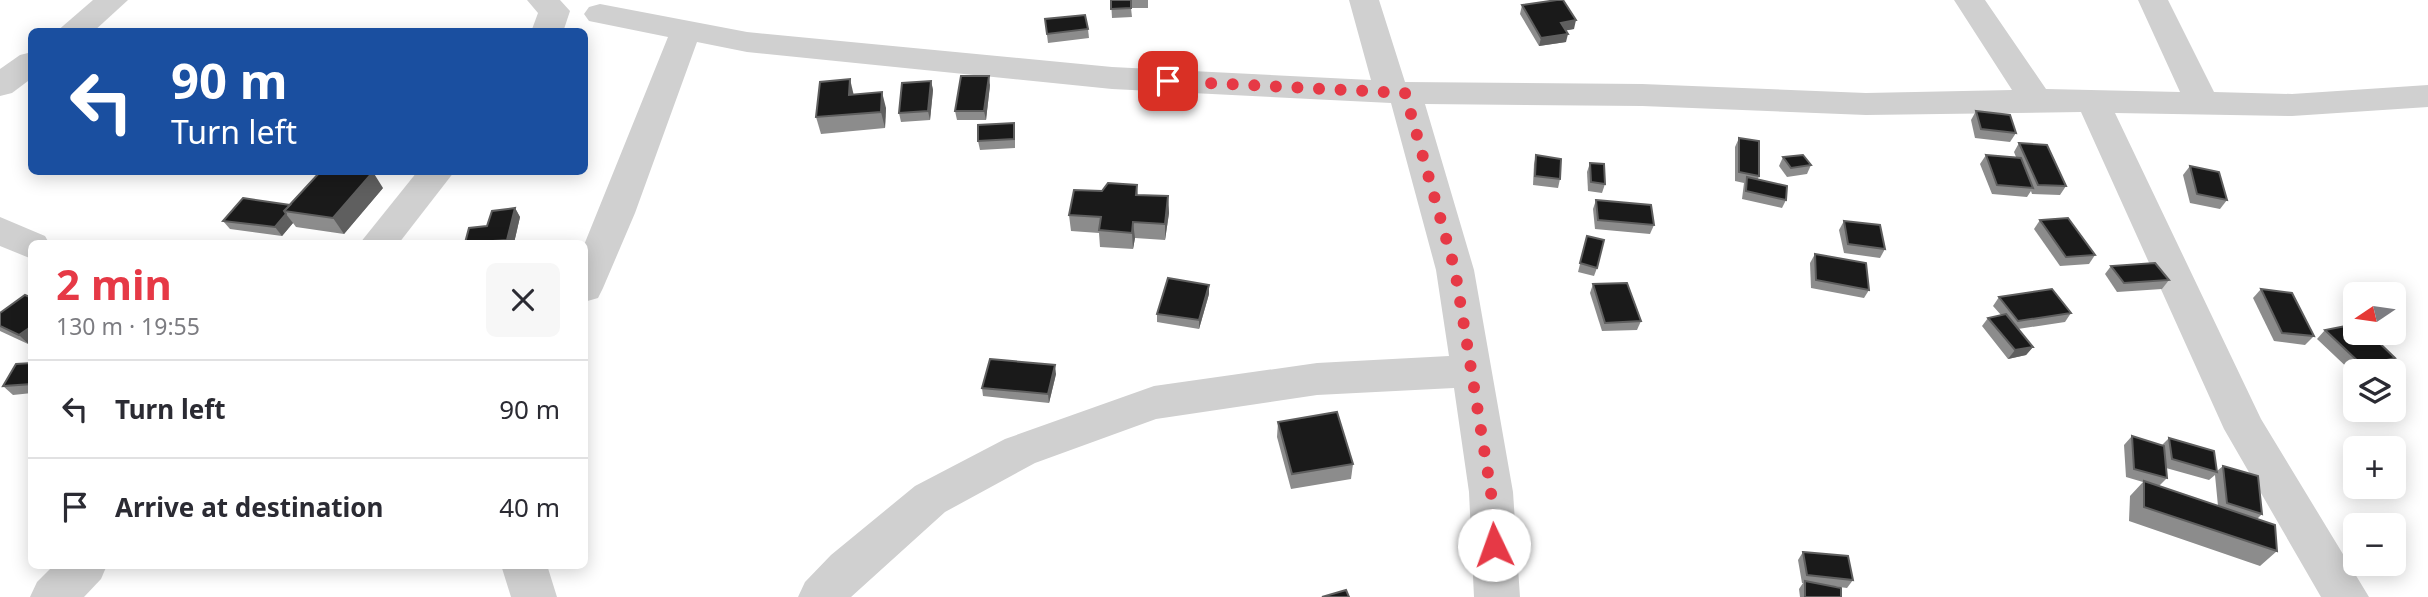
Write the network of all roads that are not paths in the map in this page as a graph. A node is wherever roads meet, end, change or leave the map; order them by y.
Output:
1 (113, 0) edge
2 (542, 0) edge
3 (1364, 0) edge
4 (1969, 0) edge
5 (2153, 0) edge
6 (652, 11) edge
7 (600, 13) dead end
8 (77, 28) edge
9 (548, 28) edge
10 (686, 30) junction
11 (28, 65) edge
12 (0, 85) edge
13 (1398, 92) junction
14 (2428, 96) edge
15 (2036, 100) junction
16 (2093, 101) junction
17 (2202, 103) junction
18 (434, 175) edge
19 (0, 230) edge
20 (380, 240) edge
21 (28, 244) edge
22 (588, 279) edge
23 (1471, 371) junction
24 (81, 569) edge
25 (525, 569) edge
26 (52, 597) edge
27 (534, 597) edge
28 (821, 597) edge
29 (1497, 597) edge
30 (2346, 597) edge

1 - 8 street
2 - 9 street
3 - 13 street
4 - 15 street
5 - 17 street
6 - 7 street
6 - 10 street
10 - 13 street
10 - 22 street
11 - 12 street
13 - 15 street
13 - 23 street
14 - 17 street
15 - 16 street
16 - 17 street
16 - 30 street
18 - 20 street
19 - 21 street
23 - 28 street
23 - 29 street
24 - 26 street
25 - 27 street

